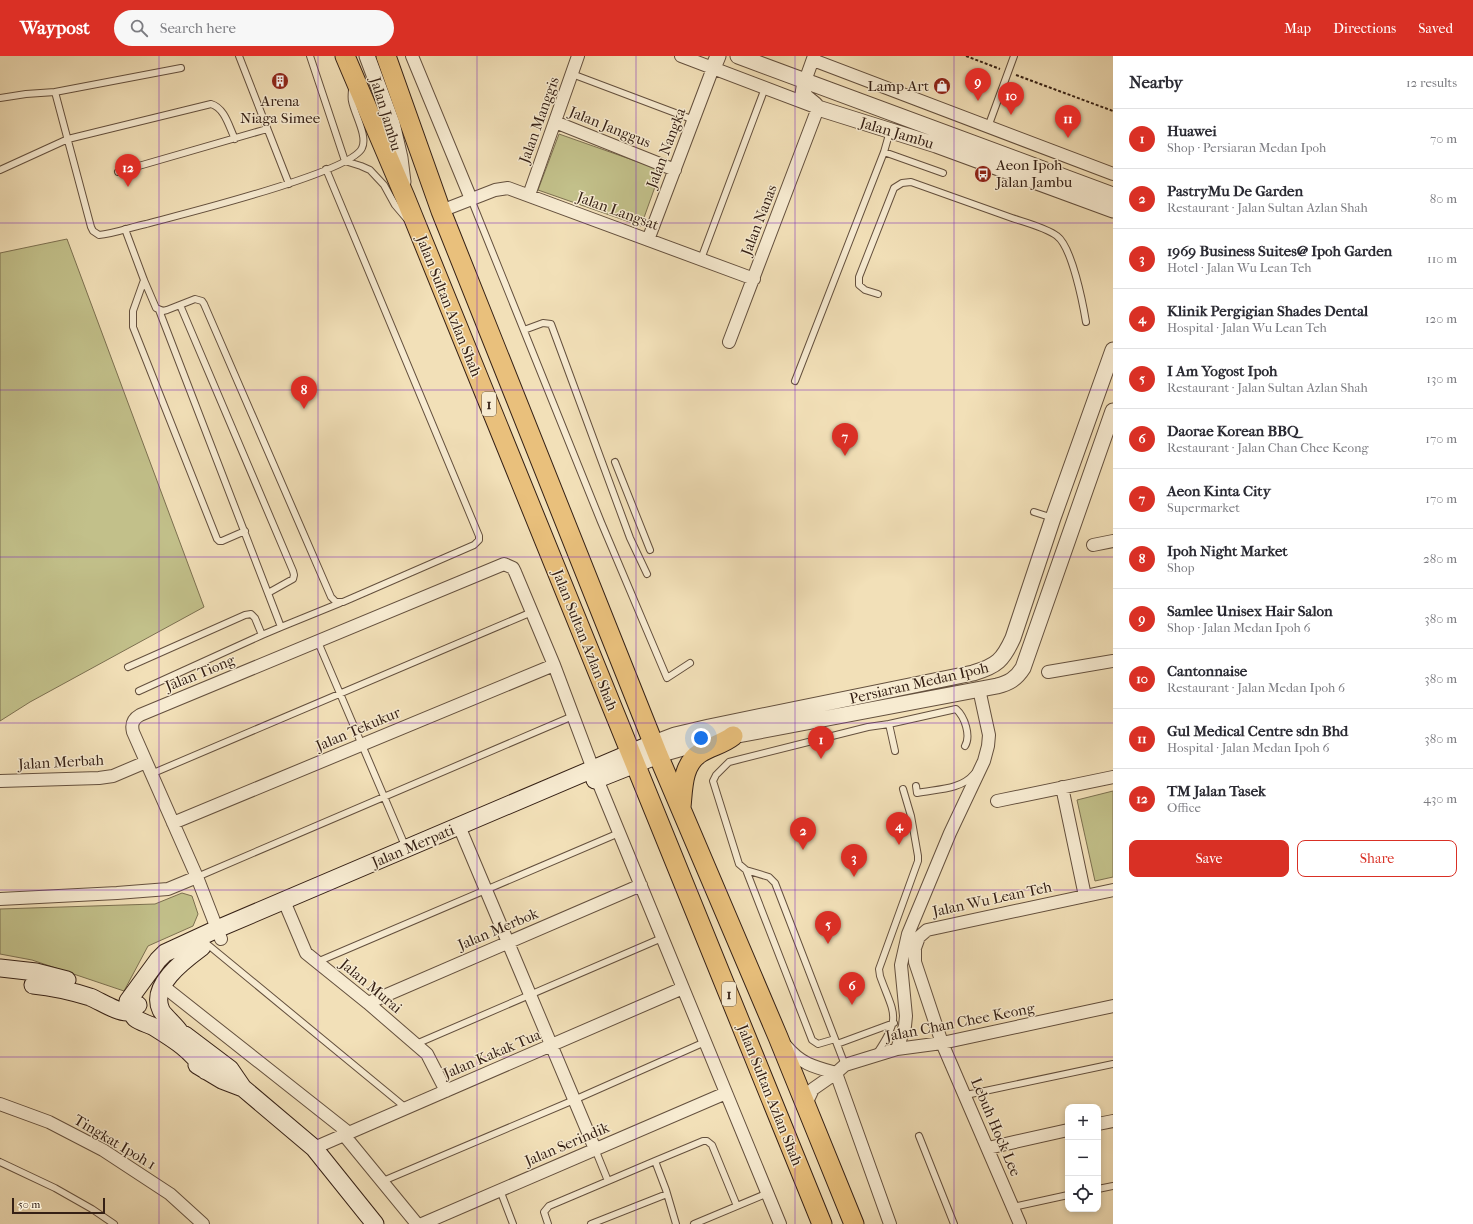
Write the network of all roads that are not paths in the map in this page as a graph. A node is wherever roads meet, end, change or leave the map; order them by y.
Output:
1 (239, 56) edge
2 (310, 56) edge
3 (345, 56) edge
4 (367, 56) edge
5 (386, 56) edge
6 (412, 56) edge
7 (578, 56) edge
8 (681, 56) edge
9 (738, 56) edge
10 (1014, 56) edge
11 (813, 58) edge
12 (715, 62) edge
13 (181, 68) dead end
14 (572, 74) junction
15 (353, 76) junction
16 (805, 81) junction
17 (765, 88) junction
18 (56, 92) junction
19 (0, 98) edge
20 (818, 108) junction
21 (694, 120) junction
22 (555, 122) junction
23 (988, 127) junction
24 (267, 129) junction
25 (890, 131) junction
26 (68, 139) junction
27 (235, 139) junction
28 (884, 152) junction
29 (345, 161) junction
30 (326, 169) junction
31 (0, 170) edge
32 (675, 170) junction
33 (118, 172) dead end
34 (943, 173) dead end
35 (1113, 174) edge
36 (288, 184) junction
37 (529, 195) junction
38 (1113, 195) edge
39 (405, 197) junction
40 (471, 199) junction
41 (1113, 210) edge
42 (441, 211) junction
43 (126, 229) junction
44 (417, 229) junction
45 (648, 240) junction
46 (701, 259) junction
47 (754, 279) junction
48 (144, 280) junction
49 (878, 294) dead end
50 (180, 305) junction
51 (159, 310) junction
52 (1086, 322) dead end
53 (524, 330) junction
54 (729, 342) dead end
55 (1113, 350) edge
56 (795, 381) dead end
57 (1113, 411) edge
58 (615, 462) dead end
59 (1034, 512) dead end
60 (1053, 518) junction
61 (245, 531) junction
62 (1113, 541) edge
63 (1093, 545) dead end
64 (650, 550) dead end
65 (647, 574) dead end
66 (268, 592) junction
67 (340, 603) junction
68 (532, 612) junction
69 (1042, 616) junction
70 (281, 627) junction
71 (262, 635) junction
72 (318, 642) junction
73 (1113, 661) edge
74 (690, 663) dead end
75 (554, 665) junction
76 (128, 667) dead end
77 (1048, 672) dead end
78 (979, 689) junction
79 (139, 691) dead end
80 (340, 694) junction
81 (573, 716) junction
82 (889, 724) junction
83 (733, 736) junction
84 (362, 745) junction
85 (965, 746) dead end
86 (656, 749) junction
87 (895, 751) dead end
88 (633, 758) junction
89 (984, 761) junction
90 (146, 762) junction
91 (151, 774) junction
92 (595, 774) junction
93 (1113, 776) edge
94 (0, 781) edge
95 (1062, 787) junction
96 (384, 797) junction
97 (997, 801) dead end
98 (681, 810) junction
99 (173, 823) junction
100 (461, 831) junction
101 (619, 833) junction
102 (408, 854) junction
103 (746, 870) junction
104 (197, 877) junction
105 (641, 885) junction
106 (486, 890) junction
107 (1113, 890) edge
108 (1085, 896) junction
109 (0, 899) edge
110 (286, 906) junction
111 (662, 938) junction
112 (212, 940) junction
113 (508, 942) junction
114 (317, 962) junction
115 (0, 968) edge
116 (33, 986) junction
117 (163, 986) junction
118 (683, 988) junction
119 (530, 995) junction
120 (368, 1003) junction
121 (132, 1006) junction
122 (1113, 1006) edge
123 (894, 1023) junction
124 (179, 1031) junction
125 (778, 1037) junction
126 (836, 1041) junction
127 (705, 1042) junction
128 (942, 1043) junction
129 (416, 1044) junction
130 (551, 1045) junction
131 (897, 1049) junction
132 (875, 1056) junction
133 (1113, 1064) edge
134 (846, 1065) junction
135 (206, 1071) junction
136 (836, 1074) junction
137 (243, 1088) junction
138 (446, 1091) junction
139 (726, 1093) junction
140 (966, 1095) junction
141 (574, 1100) junction
142 (0, 1104) edge
143 (806, 1104) junction
144 (406, 1108) junction
145 (1113, 1121) edge
146 (1101, 1123) edge
147 (1065, 1131) edge
148 (346, 1134) junction
149 (919, 1136) dead end
150 (314, 1148) junction
151 (988, 1148) junction
152 (595, 1149) junction
153 (655, 1161) junction
154 (0, 1162) edge
155 (383, 1181) junction
156 (608, 1181) junction
157 (1113, 1186) edge
158 (1101, 1188) edge
159 (500, 1190) junction
160 (768, 1193) junction
161 (667, 1194) junction
162 (1065, 1196) edge
163 (737, 1206) junction
164 (1013, 1207) junction
165 (114, 1224) edge
166 (203, 1224) edge
167 (375, 1224) edge
168 (417, 1224) edge
169 (422, 1224) edge
170 (513, 1224) edge
171 (548, 1224) edge
172 (591, 1224) edge
173 (676, 1224) edge
174 (694, 1224) edge
175 (780, 1224) edge
176 (822, 1224) edge
177 (854, 1224) edge
178 (890, 1224) edge
179 (954, 1224) edge
180 (1020, 1224) edge

1 - 24 lane
2 - 29 lane
3 - 15 main road, Jalan Sultan Azlan Shah / 1
4 - 39 street, Jalan Jambu
5 - 42 main road, Jalan Sultan Azlan Shah / 1
6 - 40 street
7 - 14 street, Jalan Manggis
8 - 12 street, Jalan Jambu
9 - 16 street, Jalan Jambu
10 - 23 lane
11 - 16 street
11 - 23 street
12 - 17 street, Jalan Jambu
12 - 21 street, Jalan Nangka
13 - 18 lane
14 - 21 lane
14 - 22 street, Jalan Manggis
15 - 29 lane
15 - 39 main road, Jalan Sultan Azlan Shah / 1
16 - 20 street
16 - 38 street, Jalan Jambu
17 - 20 street, Jalan Jambu
17 - 46 lane
18 - 19 lane
18 - 26 lane
20 - 25 street, Jalan Jambu
20 - 47 street, Jalan Nanas
21 - 32 street, Jalan Nangka
22 - 32 street, Jalan Janggus
22 - 37 street, Jalan Manggis
23 - 35 street
24 - 27 lane
24 - 36 lane
25 - 28 lane
25 - 41 street, Jalan Jambu
26 - 27 lane
26 - 31 lane
26 - 43 lane
27 - 33 lane
28 - 34 lane
28 - 56 lane
29 - 30 lane
29 - 44 lane
30 - 36 lane
30 - 67 lane
32 - 45 street, Jalan Nangka
36 - 43 lane
37 - 40 street, Jalan Langsat
37 - 45 street, Jalan Langsat
39 - 44 main road, Jalan Sultan Azlan Shah / 1
40 - 42 street, Jalan Langsat
40 - 53 lane
42 - 86 main road, Jalan Sultan Azlan Shah / 1
43 - 48 lane
44 - 88 main road, Jalan Sultan Azlan Shah / 1
45 - 46 street, Jalan Langsat
46 - 47 street, Jalan Langsat
47 - 54 street, Jalan Nanas
48 - 51 lane
48 - 61 lane
49 - 52 lane
50 - 51 lane
50 - 66 lane
50 - 67 lane
51 - 61 lane
53 - 65 lane
53 - 74 lane
55 - 60 street, Persiaran Medan Ipoh
57 - 69 street, Persiaran Medan Ipoh
58 - 64 lane
59 - 60 lane
60 - 69 street
60 - 86 street, Persiaran Medan Ipoh
61 - 66 lane
62 - 63 street
66 - 70 lane
67 - 70 lane
68 - 72 street, Jalan Tiong
68 - 75 street
68 - 80 lane
69 - 78 street, Persiaran Medan Ipoh
70 - 71 lane
71 - 76 lane
71 - 79 lane
72 - 80 lane
72 - 90 street, Jalan Tiong
73 - 77 street
75 - 81 street
75 - 84 street, Jalan Tekukur
78 - 83 street, Persiaran Medan Ipoh
78 - 89 street
80 - 84 lane
80 - 91 lane
81 - 92 street
81 - 96 lane
82 - 85 lane
82 - 87 lane
82 - 103 lane
83 - 86 street, Persiaran Medan Ipoh
83 - 98 main road
84 - 96 lane
84 - 99 street, Jalan Tekukur
86 - 88 main road, Jalan Merpati
86 - 98 main road, Jalan Sultan Azlan Shah / 1
88 - 92 main road, Jalan Merpati
88 - 176 main road, Jalan Sultan Azlan Shah / 1
89 - 123 lane
89 - 131 street
90 - 91 street, Jalan Tiong
90 - 94 street, Jalan Merbah
91 - 99 street, Jalan Tiong
92 - 100 main road, Jalan Merpati
92 - 101 street
93 - 95 street
95 - 97 street
95 - 108 street
96 - 102 lane
96 - 104 lane
98 - 125 main road, Jalan Sultan Azlan Shah / 1
99 - 104 street, Jalan Tiong
100 - 102 main road, Jalan Merpati
100 - 106 street
101 - 105 street
101 - 106 lane
102 - 110 main road, Jalan Merpati
103 - 126 lane
103 - 126 lane
104 - 109 street
104 - 112 street, Jalan Tiong
105 - 111 street
105 - 113 street, Jalan Merbok
106 - 113 street
106 - 114 lane
107 - 108 street, Jalan Wu Lean Teh
108 - 128 street, Jalan Wu Lean Teh
110 - 112 main road, Jalan Merpati
110 - 114 street, Jalan Murai
111 - 118 street
111 - 119 lane
112 - 117 main road
112 - 121 main road, Jalan Merpati
112 - 121 main road, Jalan Merpati
112 - 144 lane
113 - 119 street
113 - 120 street, Jalan Merbok
114 - 120 street, Jalan Murai
115 - 116 main road
115 - 121 main road
116 - 121 main road
116 - 135 main road
117 - 124 main road
117 - 148 street
118 - 127 street
118 - 130 street, Jalan Kakak Tua
119 - 129 lane
119 - 130 street
120 - 129 street, Jalan Murai
121 - 124 main road
121 - 135 main road
122 - 128 street, Jalan Chan Chee Keong
123 - 126 lane
123 - 132 lane
124 - 137 main road
125 - 136 street
125 - 143 main road, Jalan Sultan Azlan Shah / 1
126 - 134 lane
127 - 139 street
127 - 141 lane
128 - 131 street, Jalan Chan Chee Keong
128 - 140 street, Lebuh Hock Lee
129 - 138 street, Jalan Murai
130 - 138 street, Jalan Kakak Tua
130 - 141 street
131 - 132 street, Jalan Chan Chee Keong
132 - 134 street, Jalan Chan Chee Keong
133 - 140 lane
134 - 136 street, Jalan Chan Chee Keong
135 - 137 main road
136 - 143 street, Jalan Chan Chee Keong
136 - 178 street
137 - 150 main road
138 - 144 street, Jalan Kakak Tua
139 - 152 street, Jalan Serindik
139 - 160 street
140 - 151 street, Lebuh Hock Lee
141 - 152 street
141 - 155 lane
142 - 166 street, Tingkat Ipoh 1
143 - 177 main road, Jalan Sultan Azlan Shah / 1
144 - 148 street, Jalan Kakak Tua
145 - 146 street
147 - 151 street
148 - 150 street, Jalan Kakak Tua
148 - 155 street
149 - 179 lane
150 - 167 main road
151 - 164 street, Lebuh Hock Lee
152 - 156 lane
152 - 159 street, Jalan Serindik
153 - 156 lane
153 - 161 lane
153 - 163 lane
154 - 165 lane
155 - 168 street
156 - 171 lane
157 - 158 lane
159 - 169 street, Jalan Serindik
159 - 170 lane
160 - 163 lane
160 - 175 street
161 - 172 lane
161 - 173 lane
162 - 164 lane
163 - 174 lane
164 - 180 street, Lebuh Hock Lee

